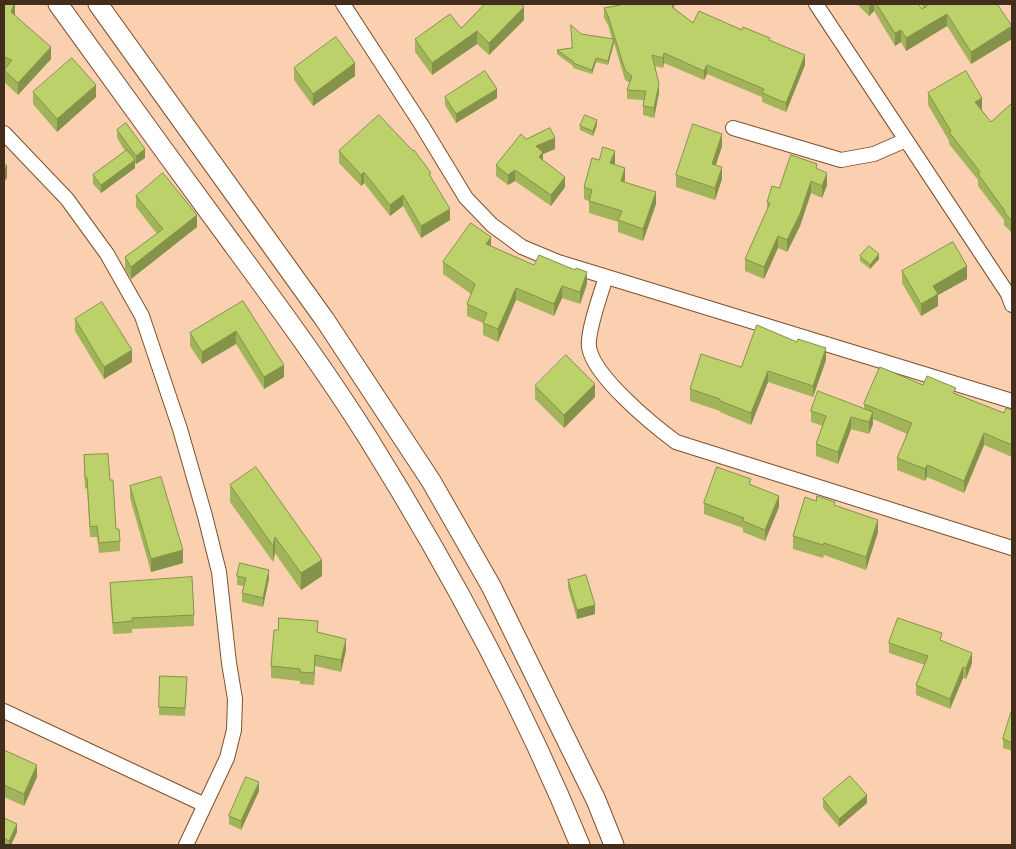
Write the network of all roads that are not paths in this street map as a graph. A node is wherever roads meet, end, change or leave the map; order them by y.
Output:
1 (58, 4) edge
2 (98, 4) edge
3 (343, 4) edge
4 (816, 4) edge
5 (733, 128) dead end
6 (4, 133) edge
7 (906, 140) junction
8 (606, 277) junction
9 (1012, 305) edge
10 (1012, 402) edge
11 (1012, 548) edge
12 (4, 711) edge
13 (205, 804) junction
14 (186, 845) edge
15 (580, 845) edge
16 (614, 845) edge

1 - 15 main road
2 - 16 main road
3 - 8 street
4 - 7 street
5 - 7 street
6 - 13 street
7 - 9 street
8 - 10 street
8 - 11 street
12 - 13 street
13 - 14 street

